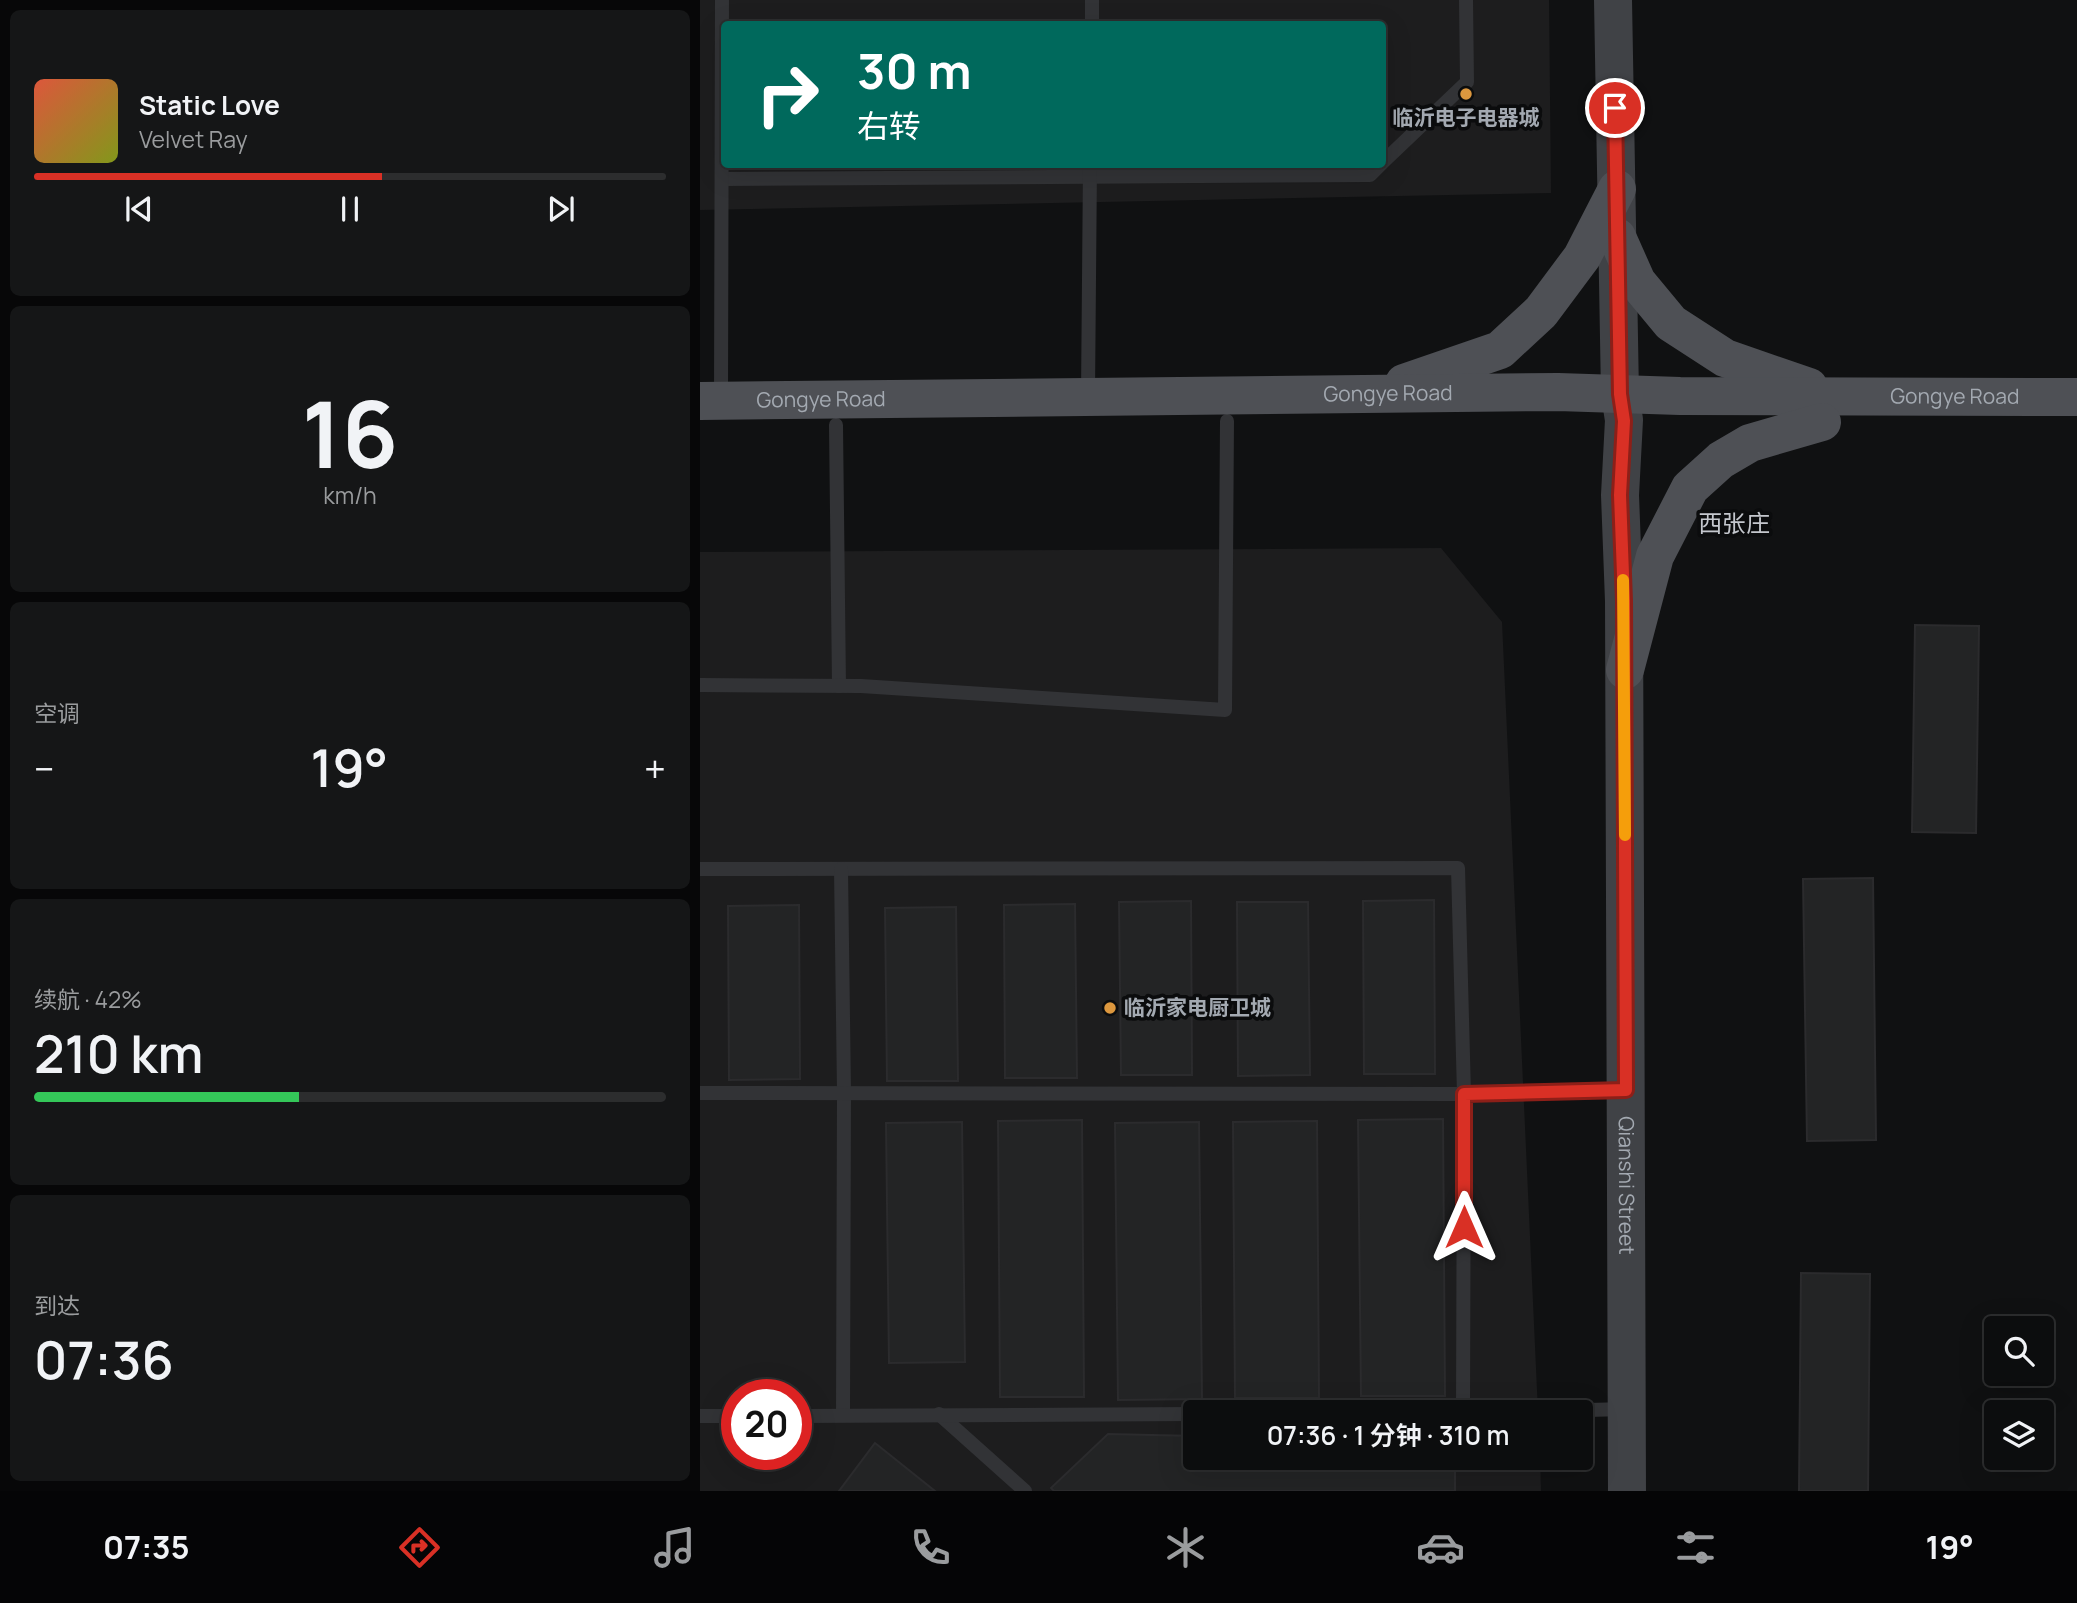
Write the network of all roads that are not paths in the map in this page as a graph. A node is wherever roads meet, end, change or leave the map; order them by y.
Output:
1 (722, 0) edge
2 (1092, 0) edge
3 (1465, 0) edge
4 (1613, 0) edge
5 (722, 21) edge
6 (1092, 21) edge
7 (1386, 160) edge
8 (722, 168) edge
9 (1378, 168) edge
10 (1090, 171) edge
11 (722, 179) junction
12 (1617, 189) junction
13 (1617, 237) junction
14 (1374, 394) junction
15 (1087, 397) junction
16 (2077, 397) edge
17 (1622, 407) junction
18 (707, 409) edge
19 (1830, 410) junction
20 (1227, 421) junction
21 (2077, 422) edge
22 (836, 425) junction
23 (1625, 670) junction
24 (700, 685) edge
25 (839, 686) junction
26 (700, 869) edge
27 (841, 869) junction
28 (1626, 1090) junction
29 (844, 1092) junction
30 (700, 1093) edge
31 (1464, 1094) junction
32 (1463, 1400) edge
33 (1627, 1409) junction
34 (1593, 1410) edge
35 (939, 1414) junction
36 (1183, 1414) edge
37 (843, 1415) junction
38 (700, 1416) edge
39 (721, 1416) edge
40 (812, 1416) edge
41 (1026, 1491) edge
42 (1627, 1491) edge

1 - 5 lane
2 - 6 lane
3 - 7 lane
4 - 12 main road, Qianshi Street
8 - 11 lane
9 - 10 lane
10 - 11 lane
10 - 15 lane
11 - 18 lane
12 - 13 main road, Qianshi Street
12 - 14 main road
13 - 17 main road, Qianshi Street
13 - 19 main road
14 - 15 main road, Gongye Road
14 - 17 main road, Gongye Road
15 - 18 main road, Gongye Road
16 - 19 main road, Gongye Road
17 - 19 main road, Gongye Road
17 - 20 main road, Gongye Road
17 - 23 main road, Qianshi Street
18 - 22 main road, Gongye Road
19 - 21 main road, Gongye Road
19 - 23 main road
20 - 22 main road, Gongye Road
20 - 25 lane
22 - 25 lane
23 - 28 main road, Qianshi Street
24 - 25 lane
26 - 27 lane
27 - 29 lane
27 - 31 lane
28 - 31 lane
28 - 33 main road, Qianshi Street
29 - 30 lane
29 - 31 lane
29 - 37 lane
31 - 32 lane
33 - 34 lane
33 - 42 main road, Qianshi Street
35 - 36 lane
35 - 37 lane
35 - 41 lane
37 - 40 lane
38 - 39 lane

